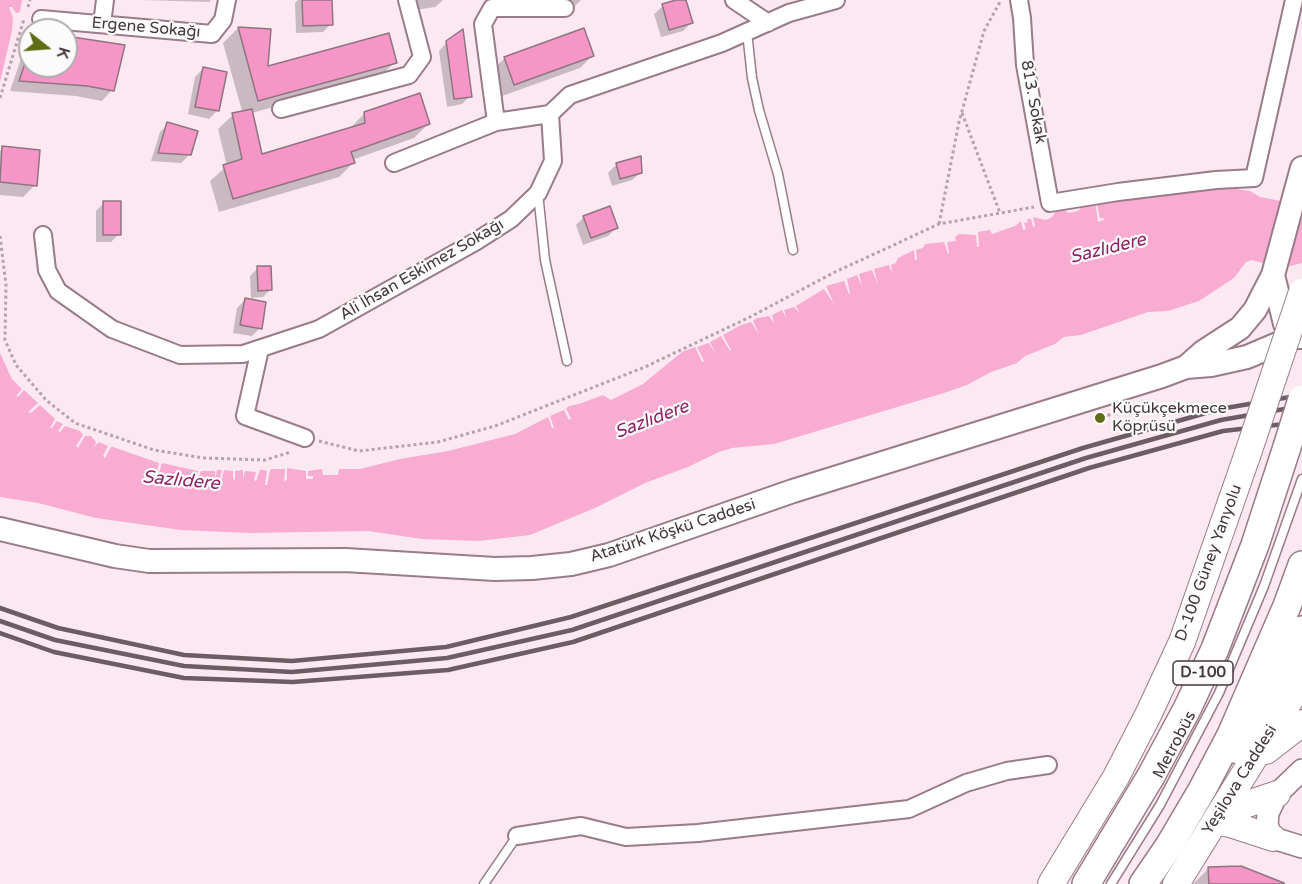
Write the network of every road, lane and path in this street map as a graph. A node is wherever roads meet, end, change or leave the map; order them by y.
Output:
1 (30, 0) edge
2 (105, 0) edge
3 (226, 0) edge
4 (407, 0) edge
5 (734, 0) edge
6 (836, 0) edge
7 (1000, 0) edge
8 (1019, 0) edge
9 (1294, 0) edge
10 (565, 8) dead end
11 (78, 22) edge
12 (768, 23) junction
13 (102, 24) junction
14 (747, 32) junction
15 (0, 98) edge
16 (281, 109) dead end
17 (962, 112) junction
18 (550, 114) junction
19 (496, 122) junction
20 (394, 163) dead end
21 (1302, 168) edge
22 (1300, 189) edge
23 (538, 193) junction
24 (1050, 203) junction
25 (1000, 213) junction
26 (939, 224) junction
27 (43, 235) dead end
28 (0, 236) edge
29 (793, 250) dead end
30 (1274, 275) junction
31 (1302, 292) edge
32 (1298, 337) edge
33 (260, 349) junction
34 (567, 361) dead end
35 (1186, 367) junction
36 (1302, 399) edge
37 (305, 438) junction
38 (1302, 479) edge
39 (0, 529) edge
40 (1302, 565) edge
41 (1302, 630) edge
42 (1302, 675) edge
43 (1302, 723) edge
44 (1048, 765) dead end
45 (1250, 765) junction
46 (1302, 770) edge
47 (1277, 794) junction
48 (1215, 821) junction
49 (518, 836) joint
50 (1273, 838) junction
51 (1169, 846) junction
52 (1302, 847) edge
53 (484, 884) edge
54 (1051, 884) edge
55 (1086, 884) edge
56 (1111, 884) edge
57 (1143, 884) edge
58 (1176, 884) edge

1 - 15 path
2 - 13 street
3 - 13 street, Ergene Sokağı
4 - 16 street
5 - 12 street
6 - 12 street
7 - 17 path
8 - 24 street, 813. Sokak
9 - 24 street
10 - 19 street
11 - 13 street, Ergene Sokağı
12 - 14 street
14 - 18 street
14 - 29 lane
17 - 25 path
17 - 26 path
18 - 19 street
18 - 23 street, Ali İhsan Eskimez Sokağı
19 - 20 street
21 - 22 main road
22 - 30 main road
23 - 33 street, Ali İhsan Eskimez Sokağı
23 - 34 lane
24 - 25 path
25 - 26 path
26 - 37 path
27 - 33 street, Ali İhsan Eskimez Sokağı
28 - 37 path
30 - 32 main road
30 - 35 main road
31 - 54 main road, D-100 Güney Yanyolu, bridge
32 - 35 main road
33 - 37 street
35 - 39 main road, Atatürk Köşkü Caddesi
36 - 55 highway, D-100, bridge
38 - 56 lane, Metrobüs
40 - 51 highway, D-100
41 - 51 highway
42 - 45 main road, Yeşilova Caddesi
43 - 45 main road
44 - 49 street
45 - 48 main road, Yeşilova Caddesi
46 - 47 street
47 - 48 main road
47 - 50 street
48 - 50 main road
48 - 58 main road, Yeşilova Caddesi
49 - 53 lane
50 - 52 street
51 - 57 highway, D-100

